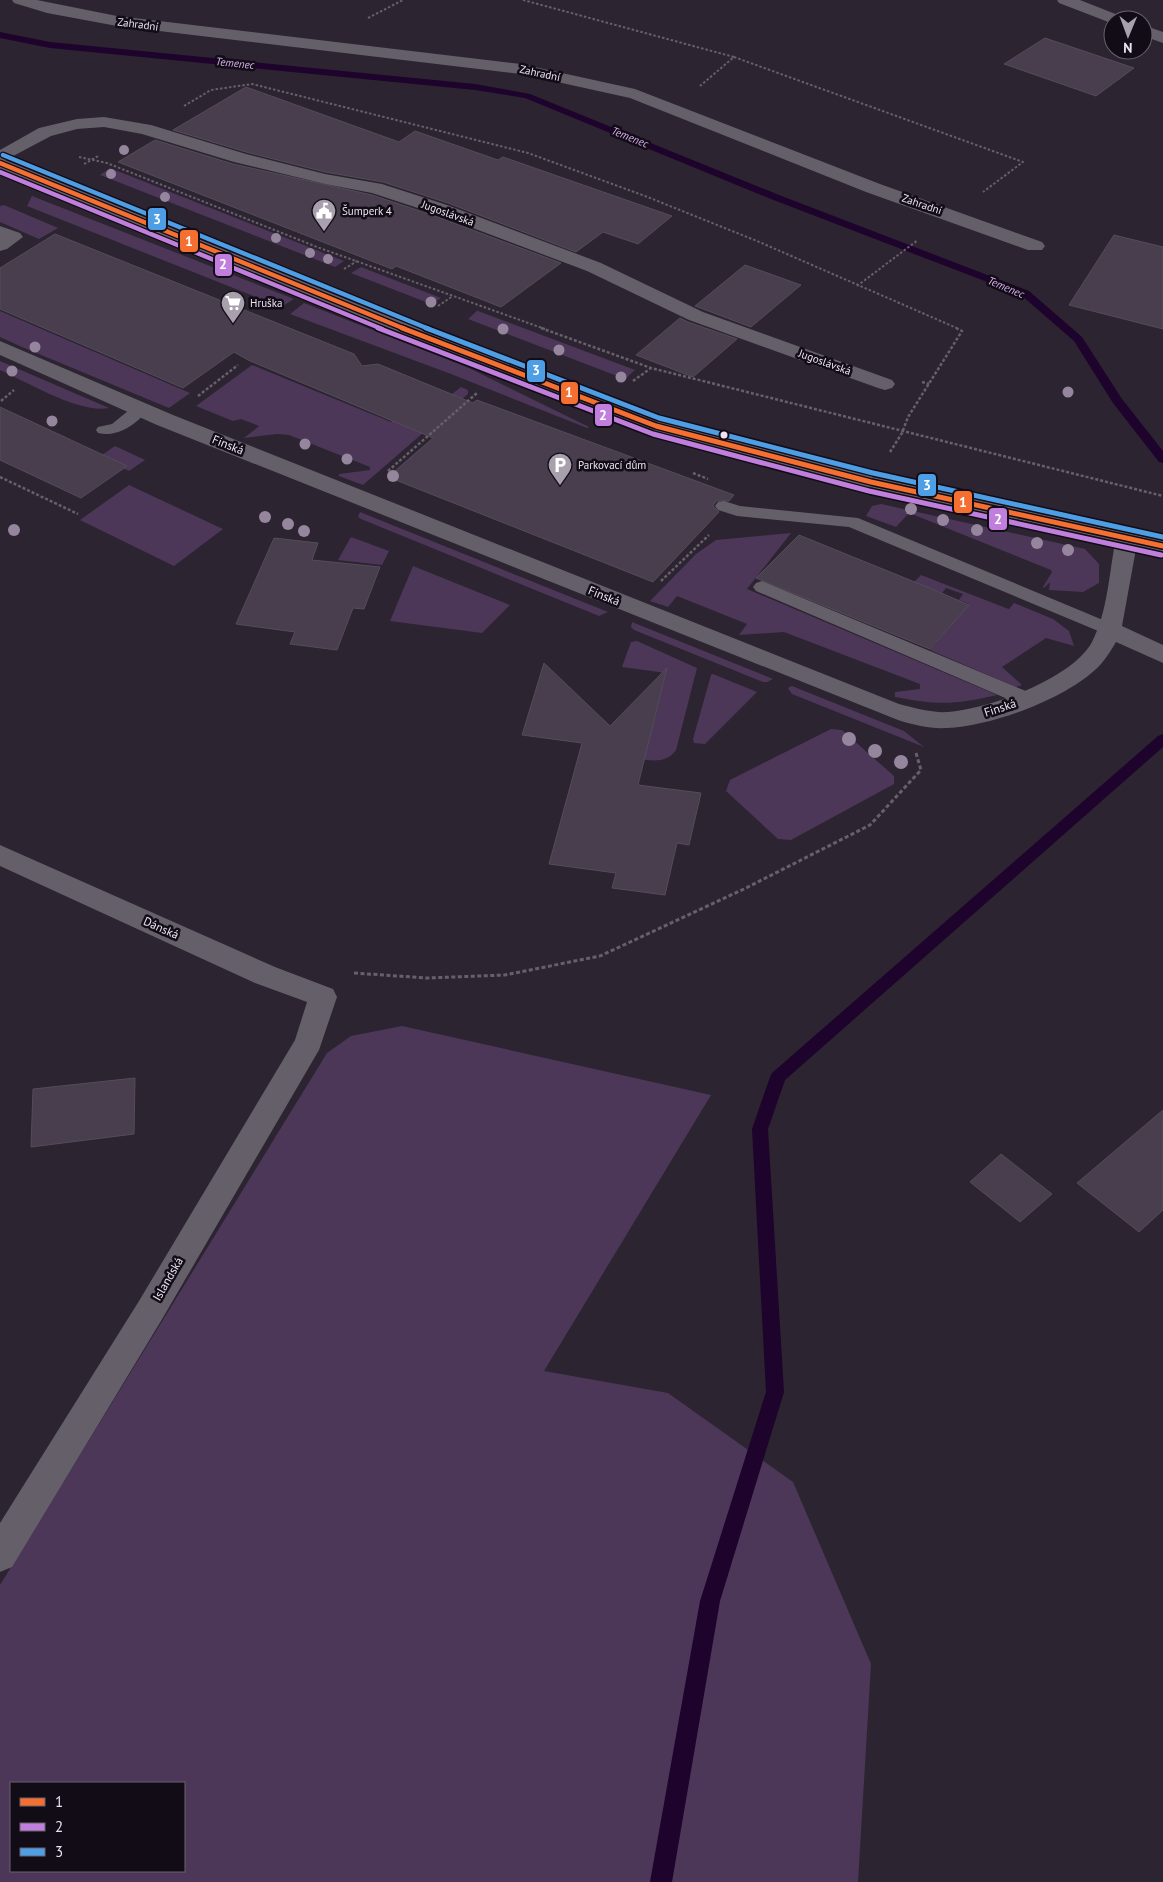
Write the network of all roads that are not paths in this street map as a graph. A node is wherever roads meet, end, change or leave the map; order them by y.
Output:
1 (20, 0) edge
2 (1065, 0) edge
3 (1103, 15) edge
4 (0, 158) edge
5 (0, 163) edge
6 (0, 232) edge
7 (0, 245) edge
8 (1035, 246) dead end
9 (0, 348) edge
10 (885, 384) dead end
11 (140, 410) junction
12 (104, 430) dead end
13 (724, 506) dead end
14 (1127, 538) junction
15 (1163, 546) edge
16 (762, 587) dead end
17 (1110, 629) junction
18 (1163, 655) edge
19 (1026, 699) junction
20 (0, 855) edge
21 (323, 997) joint
22 (0, 1555) edge

1 - 8 street, Zahradní
2 - 3 street
4 - 10 street, Jugoslávská
5 - 14 street
6 - 7 street
9 - 11 street, Finská
11 - 12 lane
11 - 19 street, Finská
13 - 17 lane
14 - 15 street
14 - 17 street, Finská
16 - 19 lane
17 - 18 street
17 - 19 street, Finská
20 - 21 street, Dánská
21 - 22 street, Islandská

